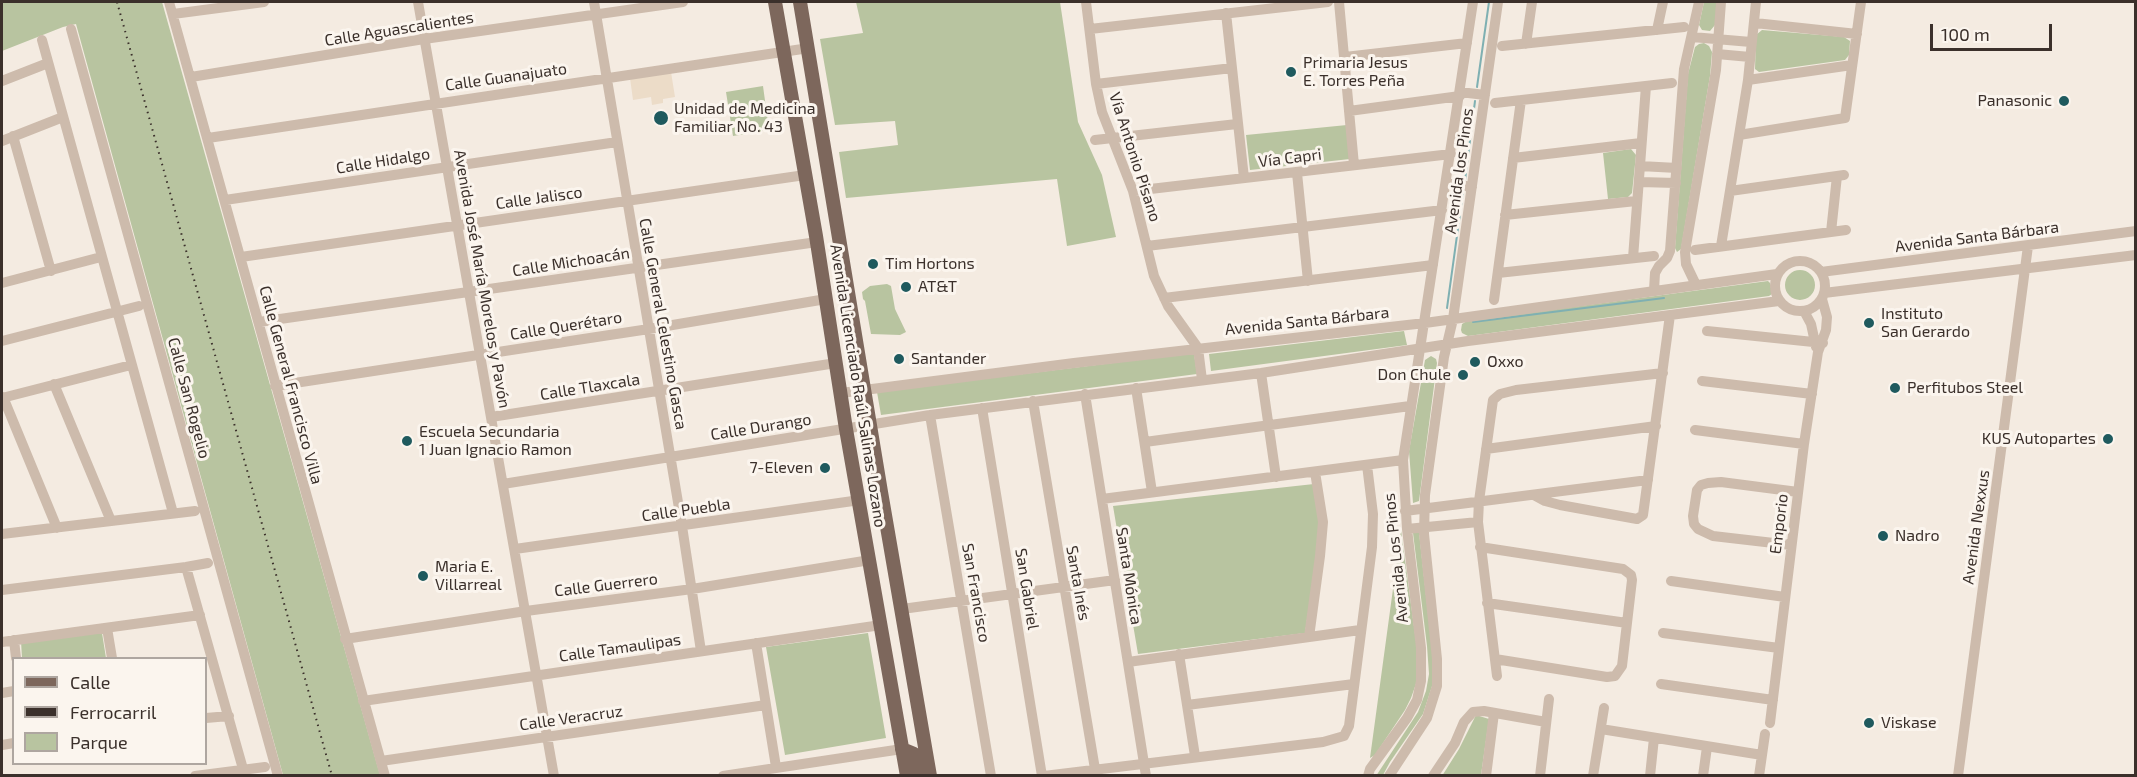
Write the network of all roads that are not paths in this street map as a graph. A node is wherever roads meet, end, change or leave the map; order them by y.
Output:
1 (169, 2) edge
2 (264, 2) edge
3 (417, 2) edge
4 (594, 2) edge
5 (683, 2) edge
6 (775, 2) edge
7 (800, 2) edge
8 (1086, 2) edge
9 (1328, 2) edge
10 (1339, 2) edge
11 (1473, 2) edge
12 (1498, 2) edge
13 (1532, 2) edge
14 (1663, 2) edge
15 (1699, 2) edge
16 (1721, 2) edge
17 (1756, 2) edge
18 (1861, 2) edge
19 (1275, 5) edge
20 (1226, 13) junction
21 (173, 14) junction
22 (596, 15) junction
23 (1755, 23) junction
24 (1684, 27) dead end
25 (71, 28) dead end
26 (1090, 29) junction
27 (1657, 30) junction
28 (1857, 34) junction
29 (1692, 37) junction
30 (424, 39) junction
31 (42, 40) dead end
32 (1718, 40) junction
33 (1751, 42) junction
34 (1467, 43) junction
35 (1526, 44) junction
36 (1502, 46) dead end
37 (808, 48) junction
38 (783, 51) junction
39 (1717, 54) junction
40 (1345, 57) junction
41 (1750, 57) junction
42 (48, 63) junction
43 (1852, 65) junction
44 (1232, 68) junction
45 (191, 77) junction
46 (606, 78) junction
47 (1749, 80) junction
48 (2, 81) edge
49 (1672, 83) dead end
50 (1096, 84) junction
51 (1646, 86) junction
52 (1460, 94) junction
53 (1485, 95) junction
54 (1521, 100) junction
55 (435, 103) junction
56 (1495, 103) dead end
57 (1349, 111) junction
58 (63, 117) junction
59 (1237, 124) junction
60 (1739, 135) junction
61 (13, 136) junction
62 (208, 138) junction
63 (1114, 138) junction
64 (1095, 140) dead end
65 (2, 141) edge
66 (617, 142) junction
67 (1641, 143) junction
68 (1451, 154) junction
69 (1513, 158) junction
70 (1354, 165) junction
71 (446, 166) junction
72 (1640, 166) junction
73 (1677, 168) junction
74 (1297, 172) junction
75 (805, 175) junction
76 (1244, 178) junction
77 (1640, 182) junction
78 (1446, 183) junction
79 (1676, 183) junction
80 (1472, 187) junction
81 (1730, 190) junction
82 (1133, 191) junction
83 (225, 200) junction
84 (627, 201) junction
85 (1636, 201) junction
86 (1442, 210) junction
87 (1505, 215) junction
88 (456, 225) junction
89 (1302, 228) junction
90 (1846, 230) dead end
91 (2136, 231) edge
92 (1830, 232) junction
93 (817, 242) junction
94 (1147, 246) junction
95 (1721, 246) junction
96 (2028, 246) junction
97 (1695, 250) dead end
98 (2136, 255) edge
99 (1654, 256) dead end
100 (1668, 256) junction
101 (101, 257) junction
102 (240, 257) junction
103 (1633, 258) junction
104 (1685, 258) junction
105 (1434, 265) junction
106 (638, 267) junction
107 (2025, 269) junction
108 (51, 271) junction
109 (1821, 272) junction
110 (1497, 273) junction
111 (1777, 274) junction
112 (1308, 281) junction
113 (2, 283) edge
114 (1696, 285) junction
115 (1654, 290) junction
116 (468, 293) junction
117 (1823, 296) junction
118 (1164, 298) junction
119 (826, 299) junction
120 (1494, 300) dead end
121 (1779, 301) junction
122 (139, 306) dead end
123 (116, 311) junction
124 (1804, 311) junction
125 (1670, 315) junction
126 (1458, 318) junction
127 (259, 322) junction
128 (1425, 323) junction
129 (649, 329) junction
130 (1707, 331) dead end
131 (2, 341) edge
132 (1468, 341) junction
133 (1447, 345) junction
134 (1818, 346) junction
135 (1198, 348) junction
136 (1420, 349) junction
137 (480, 355) junction
138 (836, 363) junction
139 (131, 365) junction
140 (1663, 372) junction
141 (1261, 373) junction
142 (1202, 380) junction
143 (1702, 381) dead end
144 (54, 384) junction
145 (275, 386) junction
146 (1136, 388) junction
147 (864, 389) junction
148 (658, 392) junction
149 (841, 393) junction
150 (1085, 394) junction
151 (1812, 394) junction
152 (2, 398) edge
153 (1033, 401) junction
154 (1410, 406) junction
155 (982, 408) junction
156 (930, 415) junction
157 (492, 417) junction
158 (870, 425) junction
159 (1269, 425) junction
160 (1656, 426) junction
161 (846, 429) junction
162 (1695, 430) dead end
163 (1144, 442) junction
164 (1804, 444) junction
165 (1486, 449) junction
166 (670, 457) junction
167 (1403, 460) junction
168 (1367, 465) junction
169 (1316, 472) junction
170 (1276, 477) junction
171 (1648, 480) junction
172 (503, 484) junction
173 (1152, 492) junction
174 (1798, 492) junction
175 (1534, 495) junction
176 (1102, 499) junction
177 (860, 500) junction
178 (1479, 501) junction
179 (1424, 509) junction
180 (195, 511) dead end
181 (1405, 511) junction
182 (173, 513) junction
183 (111, 521) junction
184 (1478, 522) junction
185 (682, 526) junction
186 (57, 528) junction
187 (1424, 528) junction
188 (1407, 529) junction
189 (2, 534) edge
190 (1791, 545) junction
191 (1480, 548) junction
192 (515, 549) junction
193 (870, 560) junction
194 (208, 563) dead end
195 (186, 567) junction
196 (1115, 580) junction
197 (1671, 581) dead end
198 (1063, 588) junction
199 (692, 589) junction
200 (2, 590) edge
201 (1013, 594) junction
202 (1785, 597) junction
203 (962, 601) junction
204 (1487, 603) junction
205 (902, 609) junction
206 (526, 610) junction
207 (200, 615) junction
208 (1627, 623) junction
209 (881, 625) junction
210 (107, 628) junction
211 (1360, 630) junction
212 (1663, 633) dead end
213 (1309, 637) junction
214 (345, 639) junction
215 (14, 640) junction
216 (2, 642) edge
217 (756, 643) junction
218 (1779, 648) junction
219 (701, 651) junction
220 (1179, 654) junction
221 (16, 657) edge
222 (112, 657) edge
223 (1495, 659) junction
224 (1128, 662) junction
225 (210, 666) edge
226 (538, 675) junction
227 (1497, 676) dead end
228 (1354, 684) junction
229 (1661, 684) dead end
230 (1549, 699) dead end
231 (1773, 700) junction
232 (363, 701) junction
233 (766, 705) junction
234 (1187, 705) junction
235 (1604, 708) dead end
236 (1494, 713) junction
237 (229, 716) junction
238 (207, 718) edge
239 (1546, 722) junction
240 (1770, 723) dead end
241 (1601, 729) junction
242 (1765, 734) dead end
243 (548, 737) junction
244 (1654, 738) junction
245 (1707, 747) junction
246 (902, 749) junction
247 (1762, 755) junction
248 (1195, 756) junction
249 (381, 761) junction
250 (1144, 762) junction
251 (265, 767) dead end
252 (776, 767) junction
253 (1095, 769) junction
254 (244, 773) edge
255 (730, 775) edge
256 (195, 776) edge
257 (278, 776) edge
258 (385, 776) edge
259 (554, 776) edge
260 (907, 776) edge
261 (920, 776) edge
262 (930, 776) edge
263 (991, 776) edge
264 (1043, 776) edge
265 (1146, 776) edge
266 (1368, 776) edge
267 (1389, 776) edge
268 (1433, 776) edge
269 (1486, 776) edge
270 (1540, 776) edge
271 (1593, 776) edge
272 (1650, 776) edge
273 (1703, 776) edge
274 (1759, 776) edge
275 (1958, 776) edge

1 - 21 street, Calle General Francisco Villa
2 - 21 street
3 - 30 street, Avenida José María Morelos y Pavón
4 - 22 street, Calle General Celestino Gasca
5 - 22 street, Calle Aguascalientes
6 - 38 main road, Avenida Licenciado Raúl Salinas Lozano
7 - 37 main road, Avenida Licenciado Raúl Salinas Lozano
8 - 26 street, Vía Antonio Pisano
9 - 19 street
10 - 40 street
11 - 34 street, Avenida los Pinos
12 - 53 street, Avenida los Pinos
13 - 35 street
14 - 27 street
15 - 29 street
16 - 32 street
17 - 23 street
18 - 28 street
19 - 20 street
20 - 26 street
20 - 44 street
21 - 45 street, Calle General Francisco Villa
22 - 30 street, Calle Aguascalientes
22 - 46 street, Calle General Celestino Gasca
23 - 28 street
23 - 33 street
24 - 27 street
25 - 257 street, Calle San Rogelio
26 - 50 street, Vía Antonio Pisano
27 - 35 street
28 - 43 street
29 - 32 street
29 - 73 street
30 - 45 street, Calle Aguascalientes
30 - 55 street, Avenida José María Morelos y Pavón
31 - 42 street
32 - 33 street
32 - 39 street
33 - 41 street
34 - 40 street
34 - 52 street, Avenida los Pinos
35 - 36 street
37 - 38 street, Calle Guanajuato
37 - 147 main road, Avenida Licenciado Raúl Salinas Lozano
38 - 46 street, Calle Guanajuato
38 - 75 main road, Avenida Licenciado Raúl Salinas Lozano
39 - 41 street
39 - 104 street
40 - 57 street
41 - 47 street
42 - 48 street
42 - 58 street
43 - 47 street
43 - 60 street
44 - 50 street
44 - 59 street
45 - 62 street, Calle General Francisco Villa
46 - 55 street, Calle Guanajuato
46 - 66 street, Calle General Celestino Gasca
47 - 60 street
49 - 51 street
50 - 63 street, Vía Antonio Pisano
51 - 54 street
51 - 67 street
52 - 53 street
52 - 57 street
52 - 68 street, Avenida los Pinos
53 - 80 street, Avenida los Pinos
54 - 56 street
54 - 69 street
55 - 62 street, Calle Guanajuato
55 - 71 street, Avenida José María Morelos y Pavón
57 - 70 street
58 - 61 street
58 - 101 street
59 - 63 street
59 - 76 street
60 - 81 street
61 - 65 street
61 - 108 street
62 - 83 street, Calle General Francisco Villa
63 - 64 street
63 - 82 street, Vía Antonio Pisano
66 - 71 street, Calle Hidalgo
66 - 84 street, Calle General Celestino Gasca
67 - 69 street
67 - 72 street
68 - 70 street, Vía Capri
68 - 78 street, Avenida los Pinos
69 - 87 street
70 - 74 street, Vía Capri
71 - 83 street, Calle Hidalgo
71 - 88 street, Avenida José María Morelos y Pavón
72 - 73 street
72 - 77 street
73 - 79 street
74 - 76 street, Vía Capri
74 - 89 street
75 - 84 street, Calle Jalisco
75 - 93 main road, Avenida Licenciado Raúl Salinas Lozano
76 - 82 street, Vía Capri
77 - 79 street
77 - 85 street
78 - 80 street
78 - 86 street, Avenida los Pinos
79 - 100 street
80 - 126 street, Avenida los Pinos
81 - 92 street
81 - 95 street
82 - 94 street, Vía Antonio Pisano
83 - 102 street, Calle General Francisco Villa
84 - 88 street, Calle Jalisco
84 - 106 street, Calle General Celestino Gasca
85 - 87 street
85 - 103 street
86 - 89 street
86 - 105 street, Avenida los Pinos
87 - 110 street
88 - 102 street, Calle Jalisco
88 - 116 street, Avenida José María Morelos y Pavón
89 - 94 street
89 - 112 street
90 - 92 street
91 - 96 street, Avenida Santa Bárbara
92 - 95 street
93 - 106 street, Calle Michoacán
93 - 119 main road, Avenida Licenciado Raúl Salinas Lozano
94 - 118 street, Vía Antonio Pisano
95 - 97 street
96 - 107 street, Avenida Nexxus
96 - 109 street, Avenida Santa Bárbara
98 - 107 street
99 - 103 street
100 - 104 street
100 - 115 street
101 - 108 street
101 - 123 street
102 - 127 street, Calle General Francisco Villa
103 - 110 street
104 - 114 street
105 - 112 street
105 - 128 street, Avenida los Pinos
106 - 116 street, Calle Michoacán
106 - 129 street, Calle General Celestino Gasca
107 - 117 street
107 - 275 street, Avenida Nexxus
108 - 113 street
109 - 111 street
109 - 117 street
110 - 120 street
111 - 114 street, Avenida Santa Bárbara
111 - 121 street
112 - 118 street
114 - 115 street, Avenida Santa Bárbara
115 - 126 street, Avenida Santa Bárbara
116 - 127 street, Calle Michoacán
116 - 137 street, Avenida José María Morelos y Pavón
117 - 124 street
117 - 134 street, Emporio
118 - 135 street, Vía Antonio Pisano
119 - 129 street, Calle Querétaro
119 - 138 main road, Avenida Licenciado Raúl Salinas Lozano
121 - 124 street
121 - 125 street
122 - 123 street
123 - 131 street
123 - 139 street
124 - 134 street, Emporio
125 - 132 street
125 - 140 street
126 - 128 street, Avenida Santa Bárbara
126 - 132 street
126 - 133 street, Avenida los Pinos
127 - 145 street, Calle General Francisco Villa
128 - 135 street, Avenida Santa Bárbara
128 - 136 street, Avenida Los Pinos
129 - 137 street, Calle Querétaro
129 - 148 street, Calle General Celestino Gasca
130 - 134 street
132 - 133 street
133 - 136 street
133 - 179 street, Avenida Los Pinos
134 - 151 street, Emporio
135 - 142 street, Vía Antonio Pisano
135 - 147 street, Avenida Santa Bárbara
136 - 141 street
136 - 154 street, Avenida Los Pinos
137 - 145 street, Calle Querétaro
137 - 157 street, Avenida José María Morelos y Pavón
138 - 148 street, Calle Tlaxcala
138 - 149 main road, Avenida Licenciado Raúl Salinas Lozano
139 - 144 street
139 - 182 street
140 - 160 street
140 - 165 street
141 - 142 street
141 - 159 street
142 - 146 street
143 - 151 street
144 - 152 street
144 - 183 street
145 - 214 street, Calle General Francisco Villa
146 - 150 street
146 - 163 street
147 - 149 street, Avenida Santa Bárbara
147 - 158 main road, Avenida Licenciado Raúl Salinas Lozano
148 - 157 street, Calle Tlaxcala
148 - 166 street, Calle General Celestino Gasca
149 - 161 main road, Avenida Licenciado Raúl Salinas Lozano
150 - 153 street
150 - 176 street, Santa Mónica
151 - 164 street, Emporio
152 - 186 street
153 - 155 street
153 - 198 street, Santa Inés
154 - 159 street
154 - 167 street, Avenida Los Pinos
155 - 156 street
155 - 201 street, San Gabriel
156 - 158 street
156 - 203 street, San Francisco
157 - 172 street, Avenida José María Morelos y Pavón
158 - 161 street, Calle Durango
158 - 205 main road, Avenida Licenciado Raúl Salinas Lozano
159 - 163 street
159 - 170 street
160 - 165 street
160 - 171 street
161 - 166 street, Calle Durango
161 - 177 main road, Avenida Licenciado Raúl Salinas Lozano
162 - 164 street
163 - 173 street
164 - 174 street, Emporio
165 - 178 street
166 - 172 street, Calle Durango
166 - 185 street, Calle General Celestino Gasca
167 - 168 street
167 - 181 street, Avenida Los Pinos
168 - 169 street
168 - 211 street
169 - 170 street
169 - 213 street
170 - 173 street
171 - 175 street
171 - 175 street
172 - 192 street, Avenida José María Morelos y Pavón
173 - 176 street
174 - 190 street, Emporio
174 - 190 street
175 - 178 street
176 - 196 street, Santa Mónica
177 - 185 street, Calle Puebla
177 - 193 main road, Avenida Licenciado Raúl Salinas Lozano
178 - 179 street
178 - 184 street
179 - 181 street
179 - 187 street, Avenida Los Pinos
180 - 182 street
181 - 188 street, Avenida Los Pinos
182 - 183 street
183 - 186 street
184 - 187 street
184 - 191 street
185 - 192 street, Calle Puebla
185 - 199 street, Calle General Celestino Gasca
186 - 189 street
187 - 188 street
187 - 267 street, Avenida Los Pinos
188 - 266 street, Avenida Los Pinos
190 - 202 street, Emporio
191 - 204 street
191 - 208 street
192 - 206 street, Avenida José María Morelos y Pavón
193 - 199 street, Calle Guerrero
193 - 209 main road, Avenida Licenciado Raúl Salinas Lozano
194 - 195 street
195 - 200 street
195 - 207 street
196 - 198 street
196 - 224 street, Santa Mónica
197 - 202 street
198 - 201 street
198 - 253 street, Santa Inés
199 - 206 street, Calle Guerrero
199 - 219 street, Calle General Celestino Gasca
201 - 203 street
201 - 264 street, San Gabriel
202 - 218 street, Emporio
203 - 205 street
203 - 263 street, San Francisco
204 - 208 street
204 - 223 street
205 - 262 main road, Avenida Licenciado Raúl Salinas Lozano
206 - 214 street, Calle Guerrero
206 - 226 street, Avenida José María Morelos y Pavón
207 - 210 street
207 - 225 street
208 - 223 street
209 - 217 street, Calle Tamaulipas
209 - 246 main road, Avenida Licenciado Raúl Salinas Lozano
210 - 215 street
210 - 222 street
211 - 213 street
211 - 228 street
212 - 218 street
213 - 220 street
214 - 232 street, Calle General Francisco Villa
215 - 216 street
215 - 221 street
217 - 219 street, Calle Tamaulipas
217 - 233 street
218 - 231 street, Emporio
219 - 226 street, Calle Tamaulipas
220 - 224 street
220 - 234 street
223 - 227 street
224 - 250 street, Santa Mónica
225 - 237 street
226 - 232 street, Calle Tamaulipas
226 - 243 street, Avenida José María Morelos y Pavón
228 - 234 street
228 - 248 street
229 - 231 street
230 - 239 street
231 - 240 street, Emporio
232 - 249 street, Calle General Francisco Villa
233 - 243 street, Calle Veracruz
233 - 252 street
234 - 248 street
235 - 241 street
236 - 239 street
236 - 268 street
236 - 269 street
237 - 238 street
237 - 254 street
239 - 270 street
241 - 244 street
241 - 271 street
242 - 247 street
243 - 249 street, Calle Veracruz
243 - 259 street, Avenida José María Morelos y Pavón
244 - 245 street
244 - 272 street
245 - 247 street
245 - 273 street
246 - 252 street
246 - 260 main road, Avenida Licenciado Raúl Salinas Lozano
246 - 261 main road
247 - 274 street
248 - 250 street
249 - 258 street, Calle General Francisco Villa
250 - 253 street
250 - 265 street, Santa Mónica
251 - 254 street
252 - 255 street
253 - 264 street
254 - 256 street

